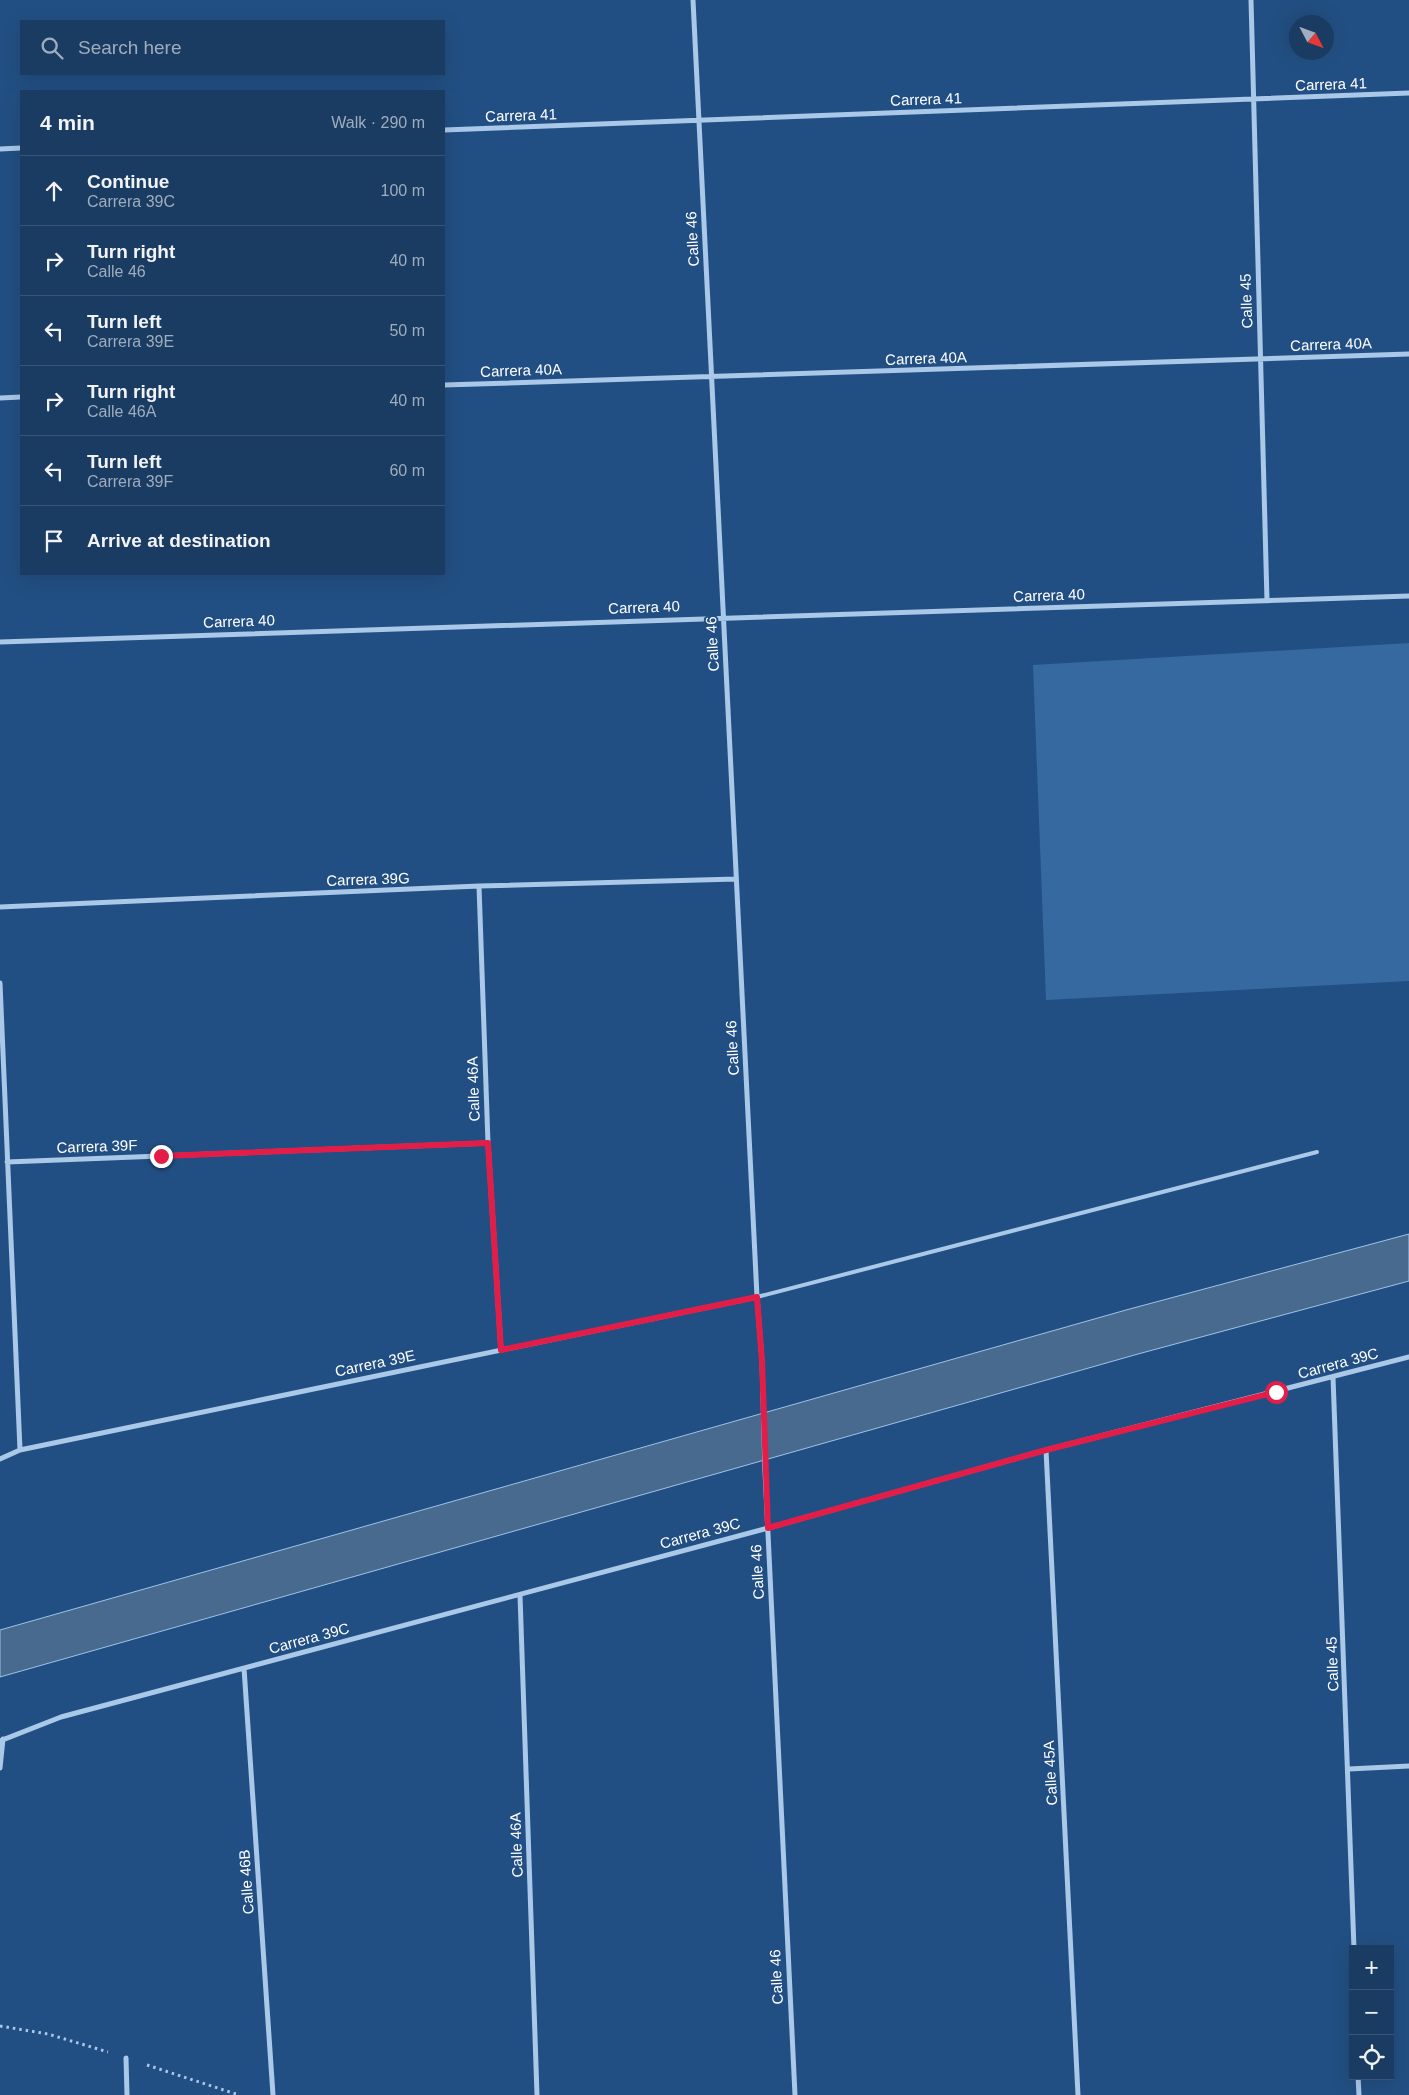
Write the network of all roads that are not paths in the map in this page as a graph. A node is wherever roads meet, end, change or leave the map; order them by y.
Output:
1 (693, 0) edge
2 (1251, 0) edge
3 (1409, 93) edge
4 (1253, 100) junction
5 (699, 120) junction
6 (445, 130) edge
7 (20, 148) edge
8 (0, 149) edge
9 (1409, 354) edge
10 (1261, 359) junction
11 (711, 377) junction
12 (445, 385) edge
13 (20, 397) edge
14 (0, 398) edge
15 (1409, 596) edge
16 (1267, 601) junction
17 (723, 617) junction
18 (0, 642) edge
19 (736, 879) junction
20 (479, 886) junction
21 (0, 907) edge
22 (0, 983) edge
23 (488, 1143) junction
24 (1317, 1152) dead end
25 (7, 1162) junction
26 (757, 1297) junction
27 (501, 1350) junction
28 (1409, 1357) edge
29 (1333, 1377) junction
30 (20, 1450) junction
31 (1046, 1450) junction
32 (0, 1459) edge
33 (768, 1528) junction
34 (520, 1594) junction
35 (244, 1668) junction
36 (2, 1740) edge
37 (1409, 1766) edge
38 (0, 1768) edge
39 (1349, 1769) junction
40 (1354, 1945) edge
41 (126, 2058) dead end
42 (1358, 2080) edge
43 (127, 2095) edge
44 (273, 2095) edge
45 (536, 2095) edge
46 (795, 2095) edge
47 (1078, 2095) edge
48 (1359, 2095) edge

1 - 5 street, Calle 46
2 - 4 street, Calle 45
3 - 4 street, Carrera 41
4 - 5 street, Carrera 41
4 - 10 street, Calle 45
5 - 6 street, Carrera 41
5 - 11 street, Calle 46
7 - 8 street
9 - 10 street, Carrera 40A
10 - 11 street, Carrera 40A
10 - 16 street, Calle 45
11 - 12 street, Carrera 40A
11 - 17 street, Calle 46
13 - 14 street
15 - 16 street, Carrera 40
16 - 17 street, Carrera 40
17 - 18 street, Carrera 40
17 - 19 street, Calle 46
19 - 20 street, Carrera 39G
19 - 26 street, Calle 46
20 - 21 street, Carrera 39G
20 - 23 street, Calle 46A
22 - 25 street
23 - 25 street, Carrera 39F
23 - 27 street, Calle 46A
24 - 26 lane
25 - 30 street
26 - 27 street, Carrera 39E
26 - 33 street, Calle 46
27 - 30 street, Carrera 39E
28 - 29 street, Carrera 39C
29 - 31 street, Carrera 39C
29 - 39 street, Calle 45
30 - 32 street, Carrera 39E
31 - 33 street, Carrera 39C
31 - 47 street, Calle 45A
33 - 34 street, Carrera 39C
33 - 46 street, Calle 46
34 - 35 street, Carrera 39C
34 - 45 street, Calle 46A
35 - 36 street, Carrera 39C
35 - 44 street, Calle 46B
36 - 38 street
37 - 39 street
39 - 40 street, Calle 45
41 - 43 street
42 - 48 street

